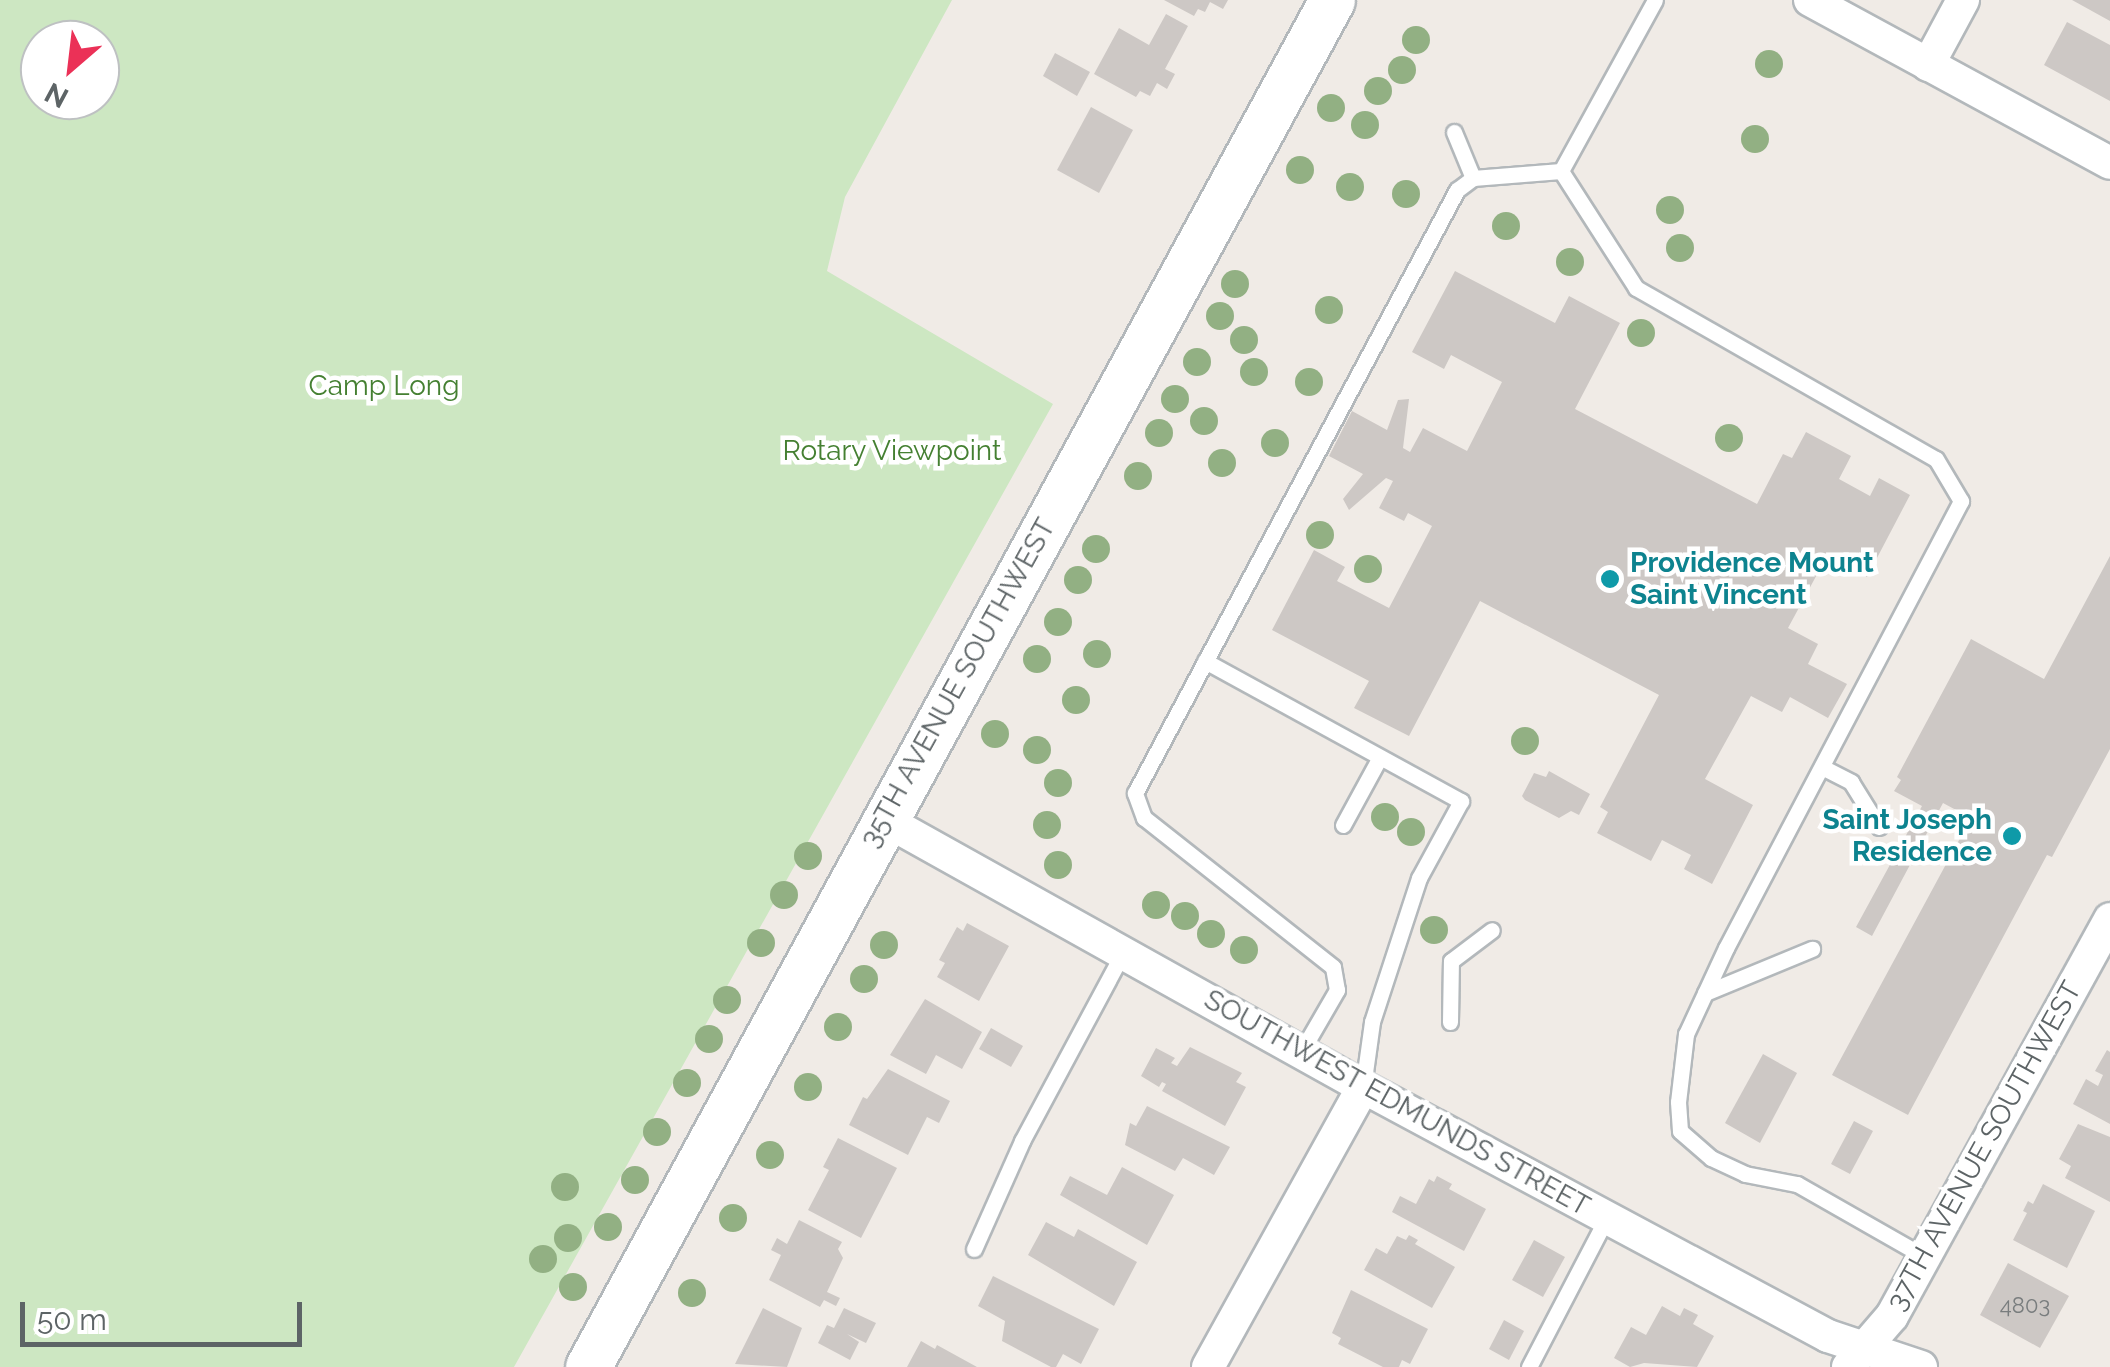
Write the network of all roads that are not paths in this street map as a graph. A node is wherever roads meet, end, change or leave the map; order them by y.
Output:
1 (1332, 0) edge
2 (1810, 0) edge
3 (1963, 0) edge
4 (1648, 2) edge
5 (1928, 65) junction
6 (1454, 132) dead end
7 (2110, 164) edge
8 (1561, 170) junction
9 (1473, 178) junction
10 (1205, 661) junction
11 (1380, 757) junction
12 (1822, 766) junction
13 (883, 820) junction
14 (1343, 825) dead end
15 (1879, 827) dead end
16 (2110, 919) edge
17 (1492, 930) dead end
18 (1812, 949) dead end
19 (1123, 954) junction
20 (1705, 993) junction
21 (1450, 1022) dead end
22 (1301, 1052) junction
23 (1363, 1087) junction
24 (1607, 1217) junction
25 (974, 1249) dead end
26 (1926, 1257) junction
27 (1856, 1357) edge
28 (588, 1367) edge
29 (1208, 1367) edge
30 (1529, 1367) edge
31 (1921, 1367) edge

1 - 13 main road, 35TH AVENUE SOUTHWEST
2 - 5 street
3 - 5 street
4 - 8 lane
5 - 7 street
6 - 9 lane
8 - 9 lane
8 - 12 lane
9 - 10 lane
10 - 11 lane
10 - 22 lane
11 - 14 lane
11 - 23 lane
12 - 15 lane
12 - 20 lane
13 - 19 street, SOUTHWEST EDMUNDS STREET
13 - 28 main road, 35TH AVENUE SOUTHWEST
16 - 26 street, 37TH AVENUE SOUTHWEST
17 - 21 lane
18 - 20 lane
19 - 22 street, SOUTHWEST EDMUNDS STREET
19 - 25 lane
20 - 26 lane
22 - 23 street, SOUTHWEST EDMUNDS STREET
23 - 24 street, SOUTHWEST EDMUNDS STREET
23 - 29 street
24 - 27 street, SOUTHWEST EDMUNDS STREET
24 - 30 lane
26 - 27 street, 37TH AVENUE SOUTHWEST
27 - 31 street, SOUTHWEST EDMUNDS STREET

